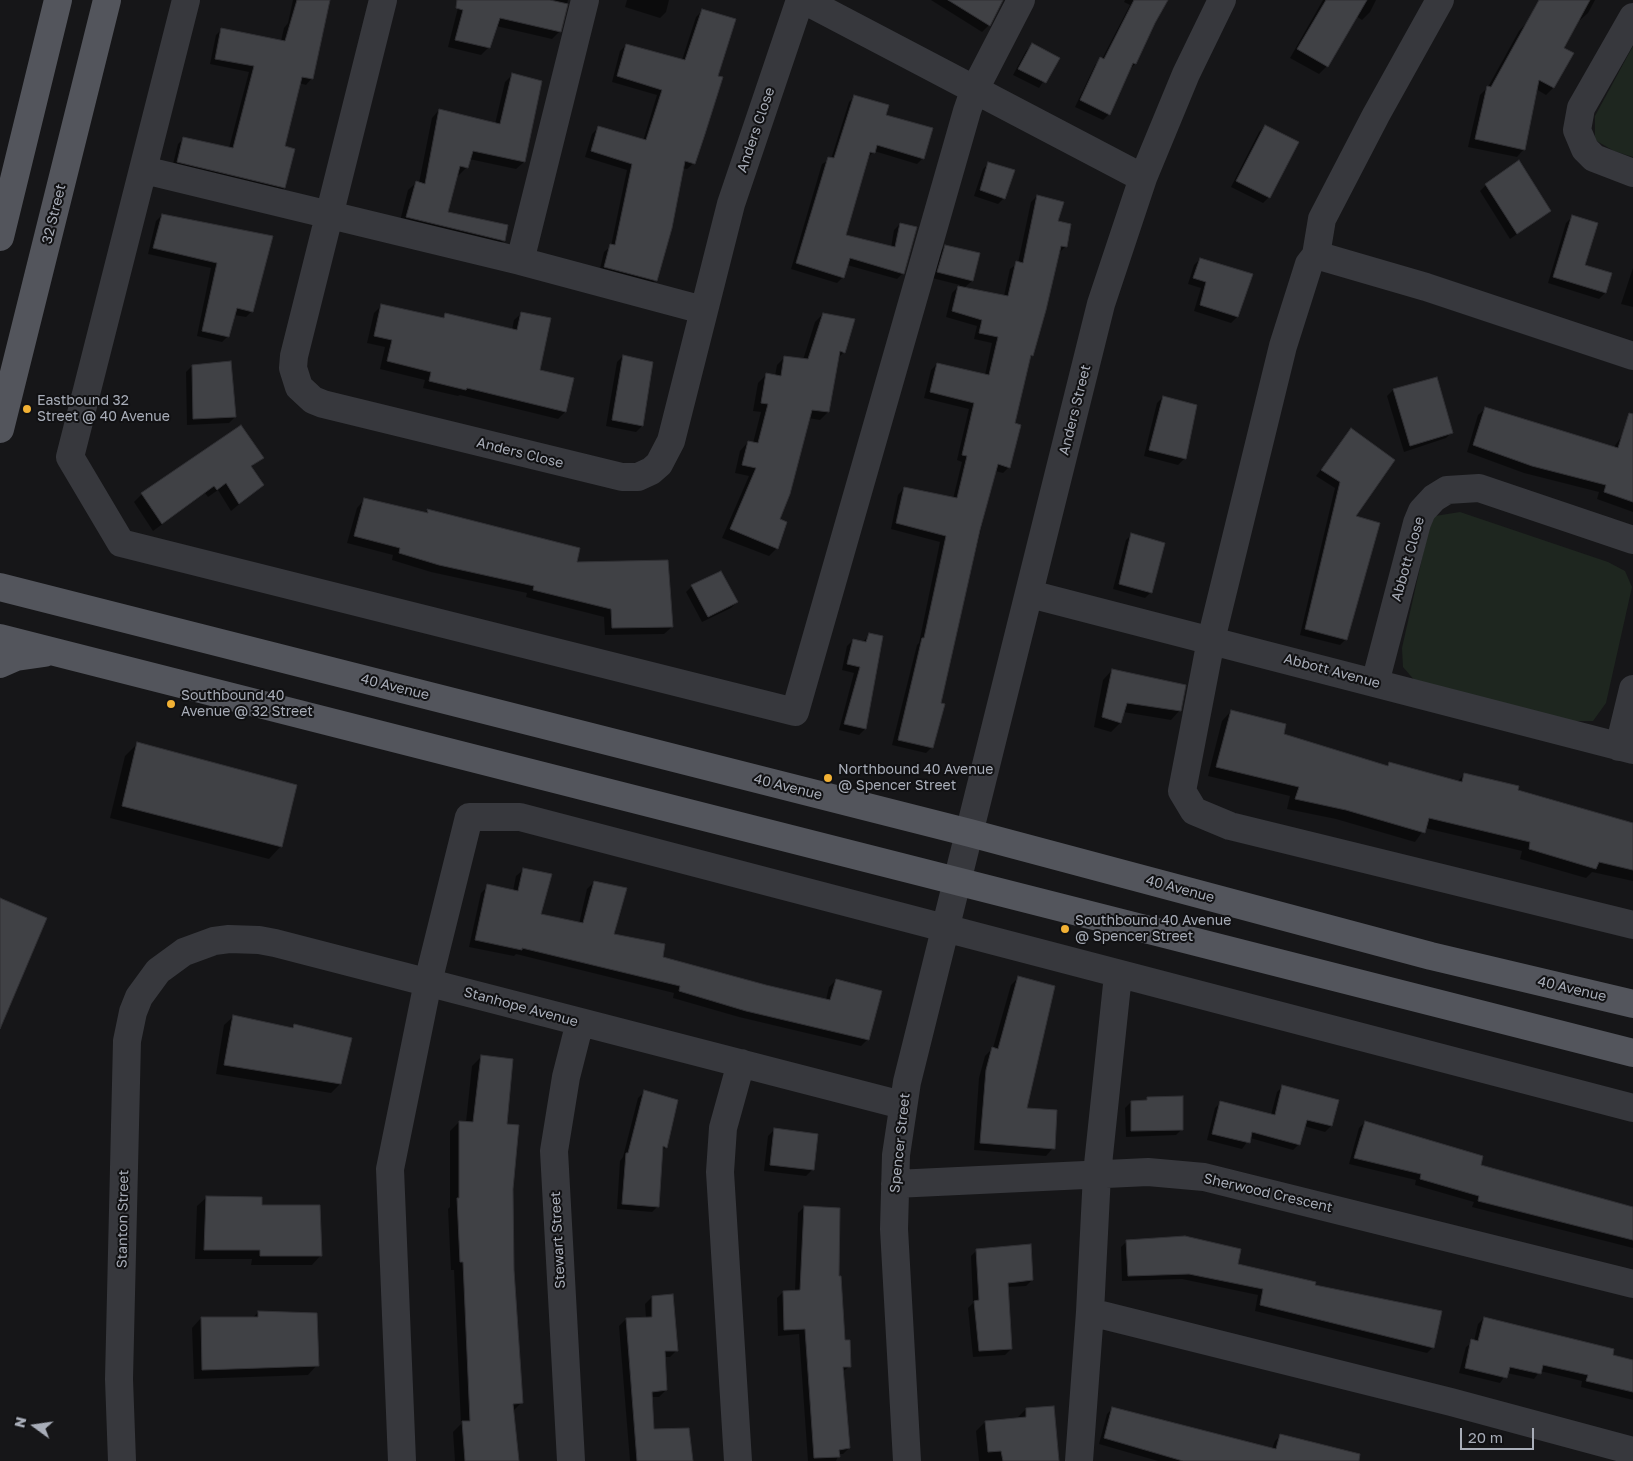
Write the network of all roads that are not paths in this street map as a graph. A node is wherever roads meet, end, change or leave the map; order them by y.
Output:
1 (58, 0) edge
2 (107, 0) edge
3 (186, 0) edge
4 (383, 0) edge
5 (585, 0) edge
6 (800, 0) edge
7 (804, 0) edge
8 (1021, 0) edge
9 (1222, 0) edge
10 (1440, 0) edge
11 (1633, 17) edge
12 (974, 91) junction
13 (144, 170) junction
14 (1633, 173) edge
15 (1143, 178) junction
16 (329, 216) junction
17 (0, 237) edge
18 (1316, 255) junction
19 (520, 261) junction
20 (703, 310) junction
21 (1633, 356) edge
22 (0, 428) edge
23 (1633, 540) edge
24 (0, 587) edge
25 (1030, 594) junction
26 (0, 638) edge
27 (1211, 640) junction
28 (58, 653) junction
29 (0, 664) edge
30 (1375, 683) junction
31 (1633, 689) edge
32 (1626, 748) edge
33 (970, 833) junction
34 (959, 881) junction
35 (1633, 925) edge
36 (947, 929) junction
37 (1118, 974) junction
38 (149, 982) joint
39 (428, 982) junction
40 (1633, 1004) edge
41 (580, 1022) junction
42 (1633, 1053) edge
43 (741, 1063) junction
44 (902, 1104) junction
45 (1633, 1108) edge
46 (1097, 1174) junction
47 (894, 1184) junction
48 (1633, 1284) edge
49 (1090, 1312) junction
50 (1633, 1451) edge
51 (122, 1461) edge
52 (402, 1461) edge
53 (571, 1461) edge
54 (738, 1461) edge
55 (907, 1461) edge
56 (1079, 1461) edge

1 - 17 main road
2 - 22 main road, 32 Street
3 - 13 street
4 - 16 street, Anders Close
5 - 19 street
6 - 20 street, Anders Close
7 - 12 street
8 - 12 street
9 - 15 street, Anders Street
10 - 18 street
11 - 14 street
12 - 13 street
12 - 15 street
13 - 16 street
15 - 25 street, Anders Street
16 - 19 street
16 - 20 street, Anders Close
18 - 21 street
18 - 27 street
19 - 20 street
23 - 30 street, Abbott Close
24 - 33 main road, 40 Avenue
25 - 27 street, Abbott Avenue
25 - 33 street, Anders Street
26 - 28 main road
27 - 30 street, Abbott Avenue
27 - 35 street
28 - 29 main road
28 - 34 main road
30 - 32 street, Abbott Avenue
31 - 32 street
33 - 34 street, Spencer Street
33 - 40 main road, 40 Avenue
34 - 36 street, Spencer Street
34 - 42 main road
36 - 37 street
36 - 39 street
36 - 44 street, Spencer Street
37 - 45 street
37 - 46 street
38 - 39 street, Stanhope Avenue
38 - 51 street, Stanton Street
39 - 41 street, Stanhope Avenue
39 - 52 street
41 - 43 street, Stanhope Avenue
41 - 53 street, Stewart Street
43 - 44 street, Stanhope Avenue
43 - 54 street
44 - 47 street, Spencer Street
46 - 47 street, Sherwood Crescent
46 - 48 street, Sherwood Crescent
46 - 49 street
47 - 55 street, Spencer Street
49 - 50 street
49 - 56 street

